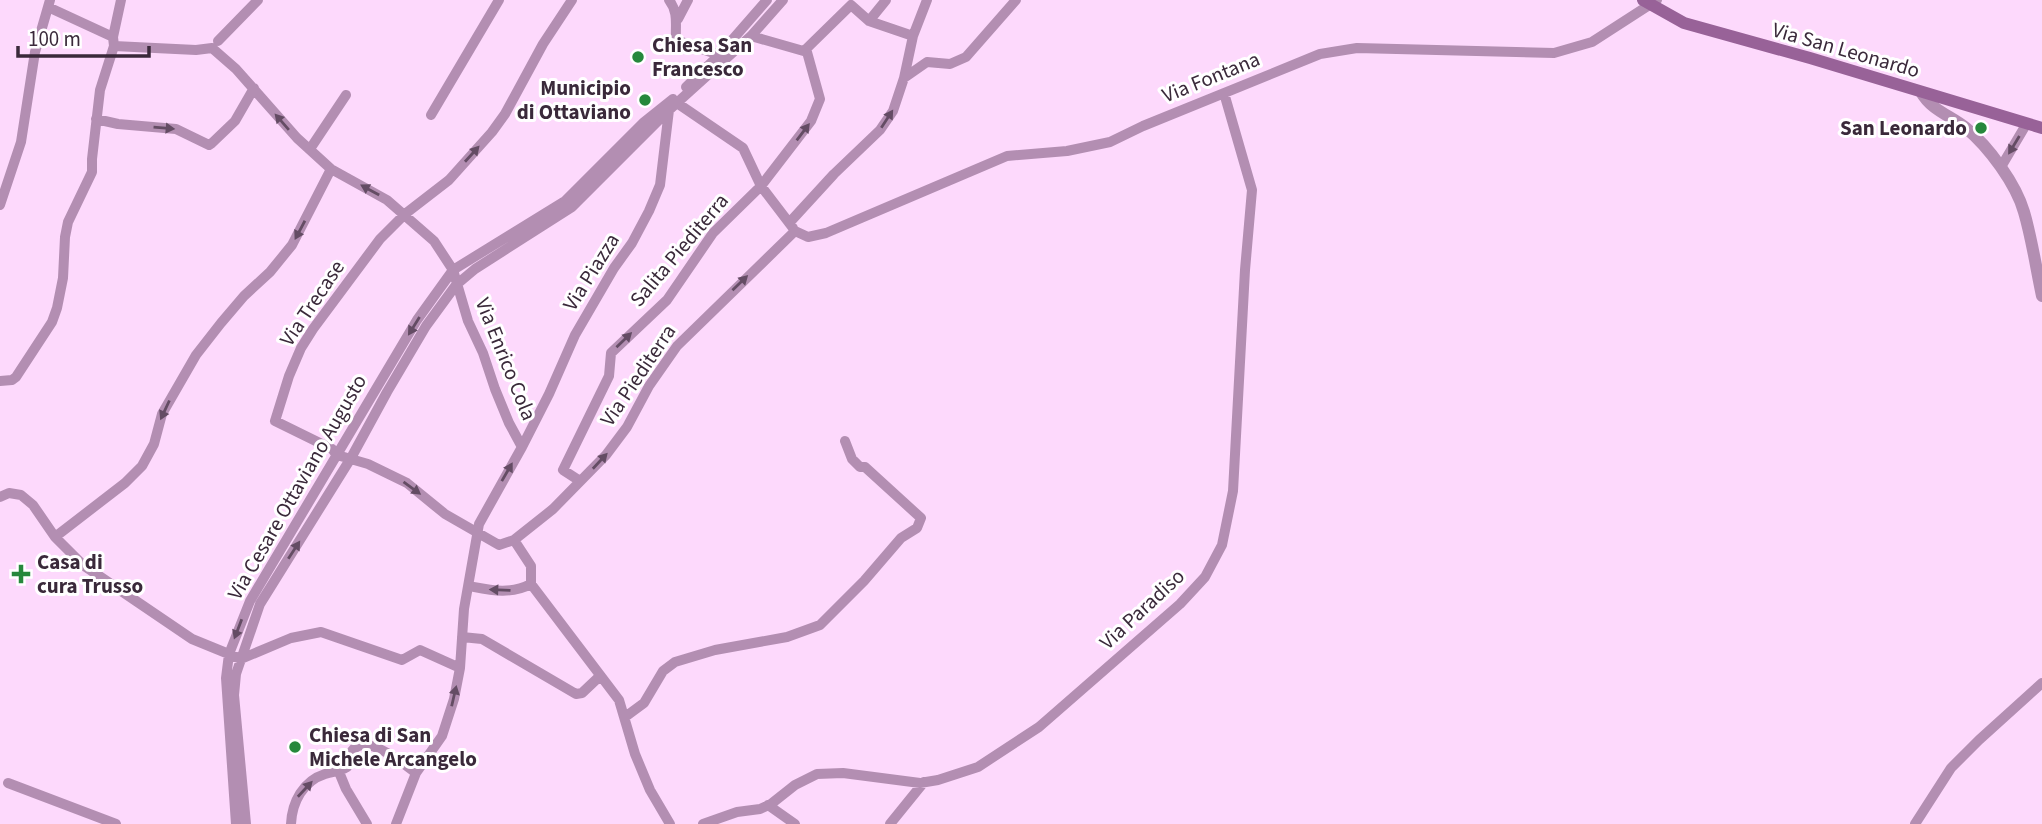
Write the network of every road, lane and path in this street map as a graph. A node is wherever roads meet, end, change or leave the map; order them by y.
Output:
1 (257, 0) edge
2 (499, 0) edge
3 (572, 0) edge
4 (669, 0) edge
5 (688, 0) edge
6 (767, 0) edge
7 (783, 0) edge
8 (886, 0) edge
9 (928, 0) edge
10 (1016, 0) edge
11 (119, 1) edge
12 (1650, 1) edge
13 (49, 3) edge
14 (678, 19) junction
15 (869, 21) junction
16 (751, 36) junction
17 (913, 36) junction
18 (218, 41) dead end
19 (113, 42) junction
20 (804, 51) junction
21 (722, 57) junction
22 (904, 78) junction
23 (254, 88) junction
24 (1921, 92) junction
25 (1224, 93) junction
26 (346, 95) dead end
27 (673, 106) junction
28 (431, 115) dead end
29 (96, 119) junction
30 (2027, 123) junction
31 (2042, 128) edge
32 (310, 149) junction
33 (2001, 167) junction
34 (331, 169) junction
35 (761, 186) junction
36 (0, 205) edge
37 (404, 214) junction
38 (792, 227) junction
39 (453, 270) junction
40 (456, 285) junction
41 (2042, 296) edge
42 (0, 381) edge
43 (845, 441) dead end
44 (522, 447) junction
45 (337, 454) junction
46 (351, 458) junction
47 (580, 481) junction
48 (0, 497) edge
49 (476, 533) junction
50 (55, 537) junction
51 (514, 540) junction
52 (531, 584) junction
53 (469, 586) junction
54 (462, 637) junction
55 (229, 654) junction
56 (241, 659) junction
57 (460, 668) junction
58 (600, 676) junction
59 (2042, 683) edge
60 (625, 717) junction
61 (339, 772) junction
62 (416, 773) junction
63 (924, 782) junction
64 (8, 783) dead end
65 (768, 806) junction
66 (116, 824) edge
67 (236, 824) edge
68 (246, 824) edge
69 (291, 824) edge
70 (367, 824) edge
71 (396, 824) edge
72 (670, 824) edge
73 (703, 824) edge
74 (795, 824) edge
75 (890, 824) edge
76 (1915, 824) edge

1 - 18 street
2 - 28 street
37 -> 3 street, Via Trecase
4 - 14 street
5 - 14 street
6 - 21 street
7 - 16 street
8 - 15 street
9 - 17 street, Via Piediterra
10 - 22 street
11 - 19 street
12 - 24 main road, Via San Leonardo
12 - 25 street, Via Fontana
13 - 19 street
13 - 36 street
14 - 21 street
15 - 17 street
15 - 20 street
16 - 20 street
16 - 21 street
17 - 22 street, Via Piediterra
19 - 23 street
19 - 29 street
35 -> 20 street
21 - 27 street, Via Cesare Ottaviano Augusto
21 - 39 street
38 -> 22 street, Via Piediterra
29 -> 23 street
32 -> 23 street
24 - 30 main road, Via San Leonardo
24 - 33 street
25 - 38 street, Via Fontana
25 - 63 street, Via Paradiso
26 - 32 street
27 - 35 street
27 - 40 street, Via Cesare Ottaviano Augusto
27 - 44 street, Via Piazza
29 - 42 street
30 - 31 main road, Via San Leonardo
30 -> 33 street
32 - 34 street
33 - 41 street
37 -> 34 street
34 -> 50 street
35 - 38 street
47 -> 35 street, Salita Piediterra
37 - 39 street
37 - 45 street, Via Trecase
47 -> 38 street, Via Piediterra
39 - 40 street, Via Enrico Cola
39 -> 45 street, Via Cesare Ottaviano Augusto
40 - 44 street, Via Enrico Cola
40 - 46 street, Via Cesare Ottaviano Augusto
43 - 60 street
49 -> 44 street, Via Enrico Cola
45 - 46 street
45 -> 55 street, Via Cesare Ottaviano Augusto
46 -> 49 street
56 -> 46 street, Via Cesare Ottaviano Augusto
47 - 51 street, Via Piediterra
48 - 50 street
49 - 51 street
49 - 53 street, Via Enrico Cola
50 - 55 street
51 - 52 street
52 -> 53 street
52 - 58 street
53 - 54 street, Via Enrico Cola
54 - 57 street, Via Enrico Cola
54 - 58 street
55 - 56 street
55 - 67 street, Via Cesare Ottaviano Augusto
56 - 57 street
56 - 68 street, Via Cesare Ottaviano Augusto
62 -> 57 street, Via Enrico Cola
58 - 60 street
59 - 76 street
60 - 72 street
61 - 62 street
69 -> 61 street
61 - 70 street
62 - 71 street, Via Enrico Cola
63 - 65 street, Via Paradiso
63 - 75 street
64 - 66 street
65 - 73 street, Via Paradiso
65 - 74 street

